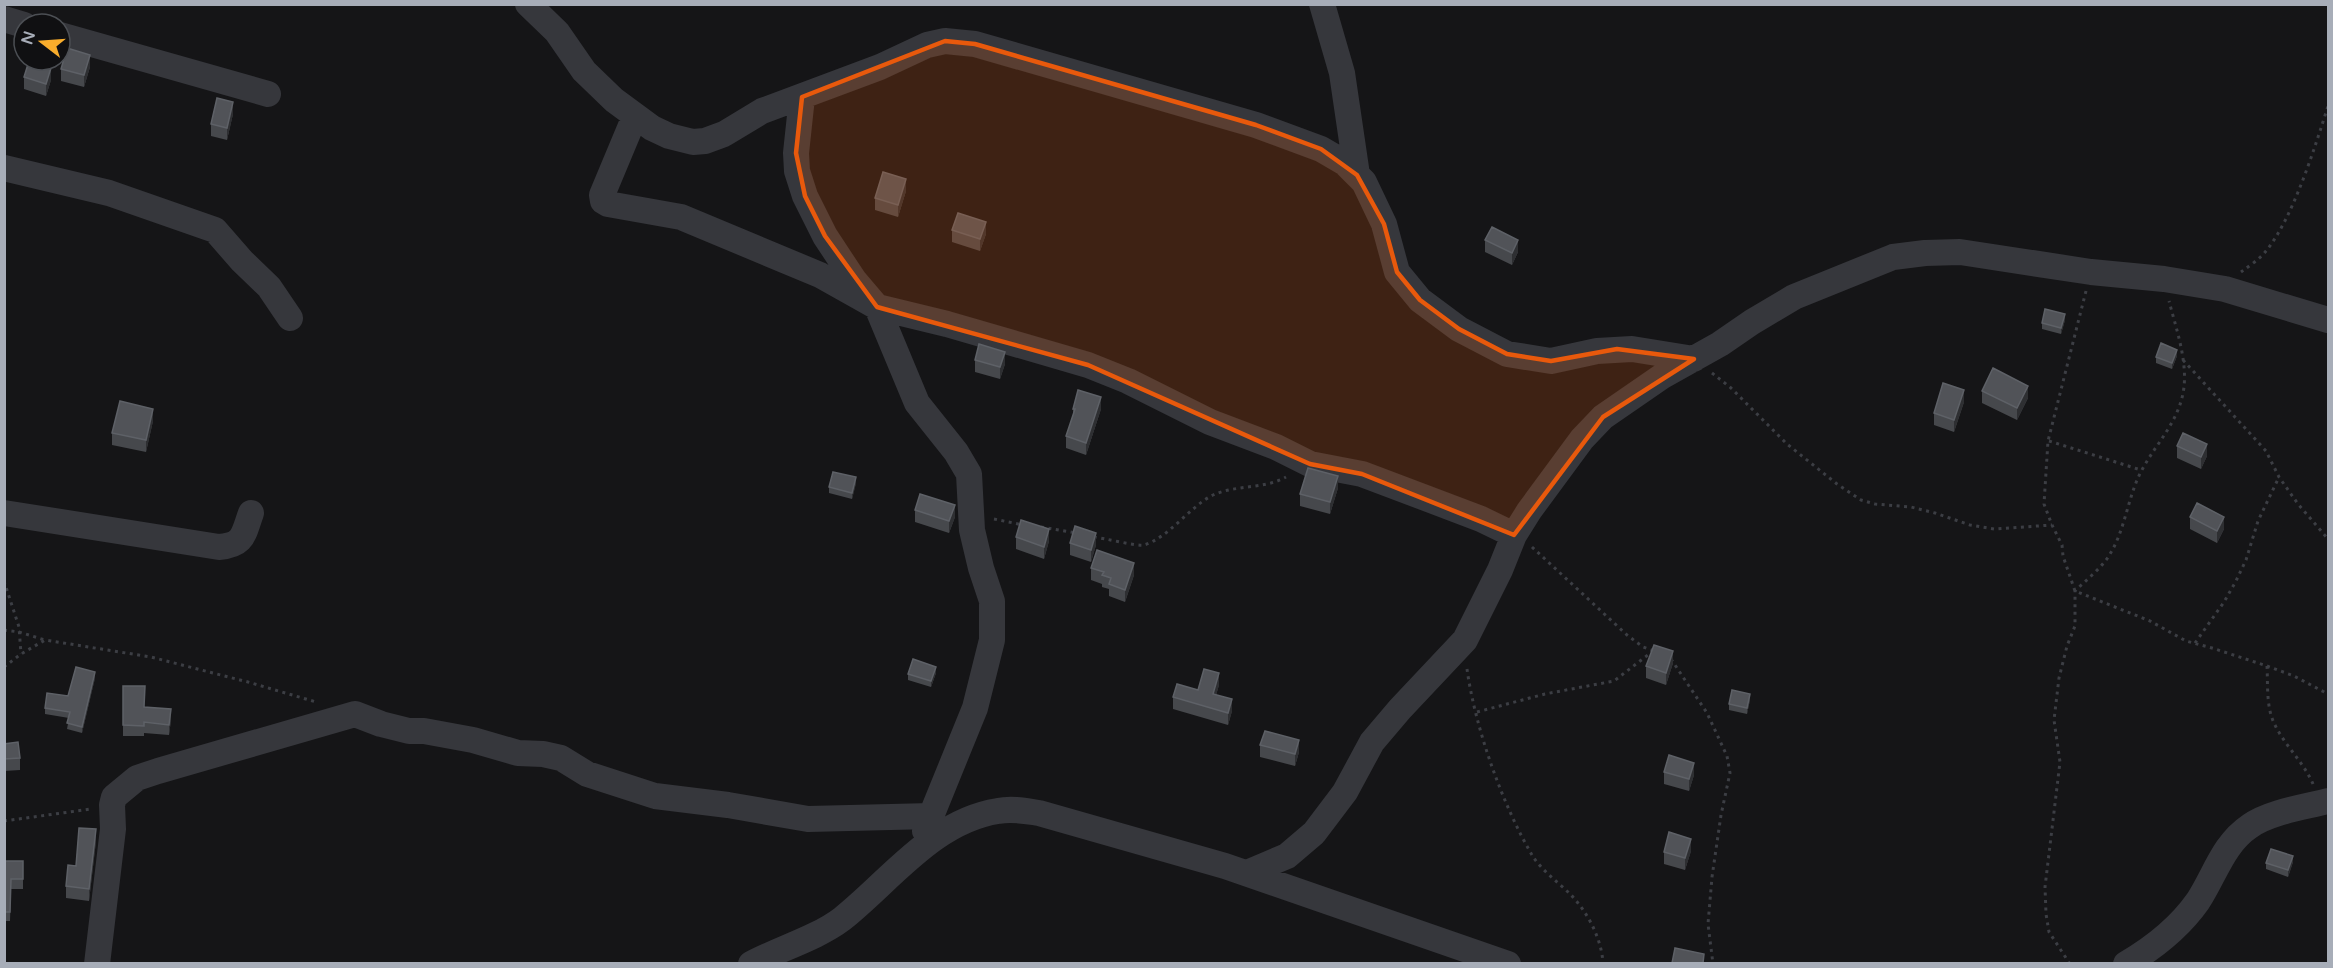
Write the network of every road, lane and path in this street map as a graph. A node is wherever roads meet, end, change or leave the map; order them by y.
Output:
1 (528, 4) edge
2 (1322, 4) edge
3 (72, 38) edge
4 (268, 94) dead end
5 (802, 97) junction
6 (2328, 106) edge
7 (635, 116) junction
8 (4, 168) edge
9 (1356, 174) junction
10 (2091, 272) junction
11 (2164, 279) junction
12 (2221, 289) junction
13 (877, 307) junction
14 (290, 318) dead end
15 (2328, 320) edge
16 (2182, 358) junction
17 (1694, 359) junction
18 (2048, 441) junction
19 (1310, 464) junction
20 (2141, 470) junction
21 (2279, 477) junction
22 (4, 513) edge
23 (251, 513) dead end
24 (972, 515) junction
25 (2052, 525) junction
26 (1029, 526) edge
27 (1040, 527) edge
28 (1083, 535) edge
29 (1514, 535) junction
30 (1093, 537) edge
31 (2328, 539) edge
32 (4, 581) edge
33 (2075, 591) junction
34 (4, 630) edge
35 (19, 632) junction
36 (45, 640) junction
37 (1465, 640) junction
38 (2194, 643) junction
39 (1653, 651) junction
40 (21, 654) junction
41 (4, 666) edge
42 (2267, 666) junction
43 (2328, 694) edge
44 (323, 704) dead end
45 (1477, 712) junction
46 (114, 797) junction
47 (2325, 802) edge
48 (932, 816) junction
49 (4, 820) edge
50 (917, 851) junction
51 (1247, 873) junction
52 (97, 963) edge
53 (751, 963) edge
54 (1508, 963) edge
55 (1603, 963) edge
56 (1713, 963) edge
57 (2070, 963) edge
58 (2126, 963) edge

1 - 7 street
2 - 9 street
3 - 4 street
5 - 7 street
5 - 9 street
5 - 13 street
6 - 12 path
7 - 13 street
8 - 14 street
9 - 17 street
10 - 11 street
10 - 17 street
10 - 18 path
11 - 12 street
11 - 16 path
12 - 15 street
13 - 19 street
13 - 24 street
16 - 20 path
16 - 21 path
17 - 25 path
17 - 29 street
18 - 20 path
18 - 25 path
19 - 29 street
19 - 30 path
20 - 33 path
21 - 31 path
21 - 38 path
22 - 23 street
24 - 26 path
24 - 48 street
25 - 33 path
27 - 28 path
29 - 37 street
29 - 39 path
32 - 35 path
33 - 38 path
33 - 57 path
34 - 35 path
35 - 36 path
35 - 40 path
36 - 40 path
36 - 44 path
37 - 45 path
37 - 51 street
38 - 42 path
39 - 45 path
39 - 56 path
40 - 41 path
42 - 43 path
42 - 47 path
45 - 55 path
46 - 48 street
46 - 49 path
46 - 52 street
47 - 58 street
48 - 50 street
50 - 51 street
50 - 53 street
51 - 54 street

